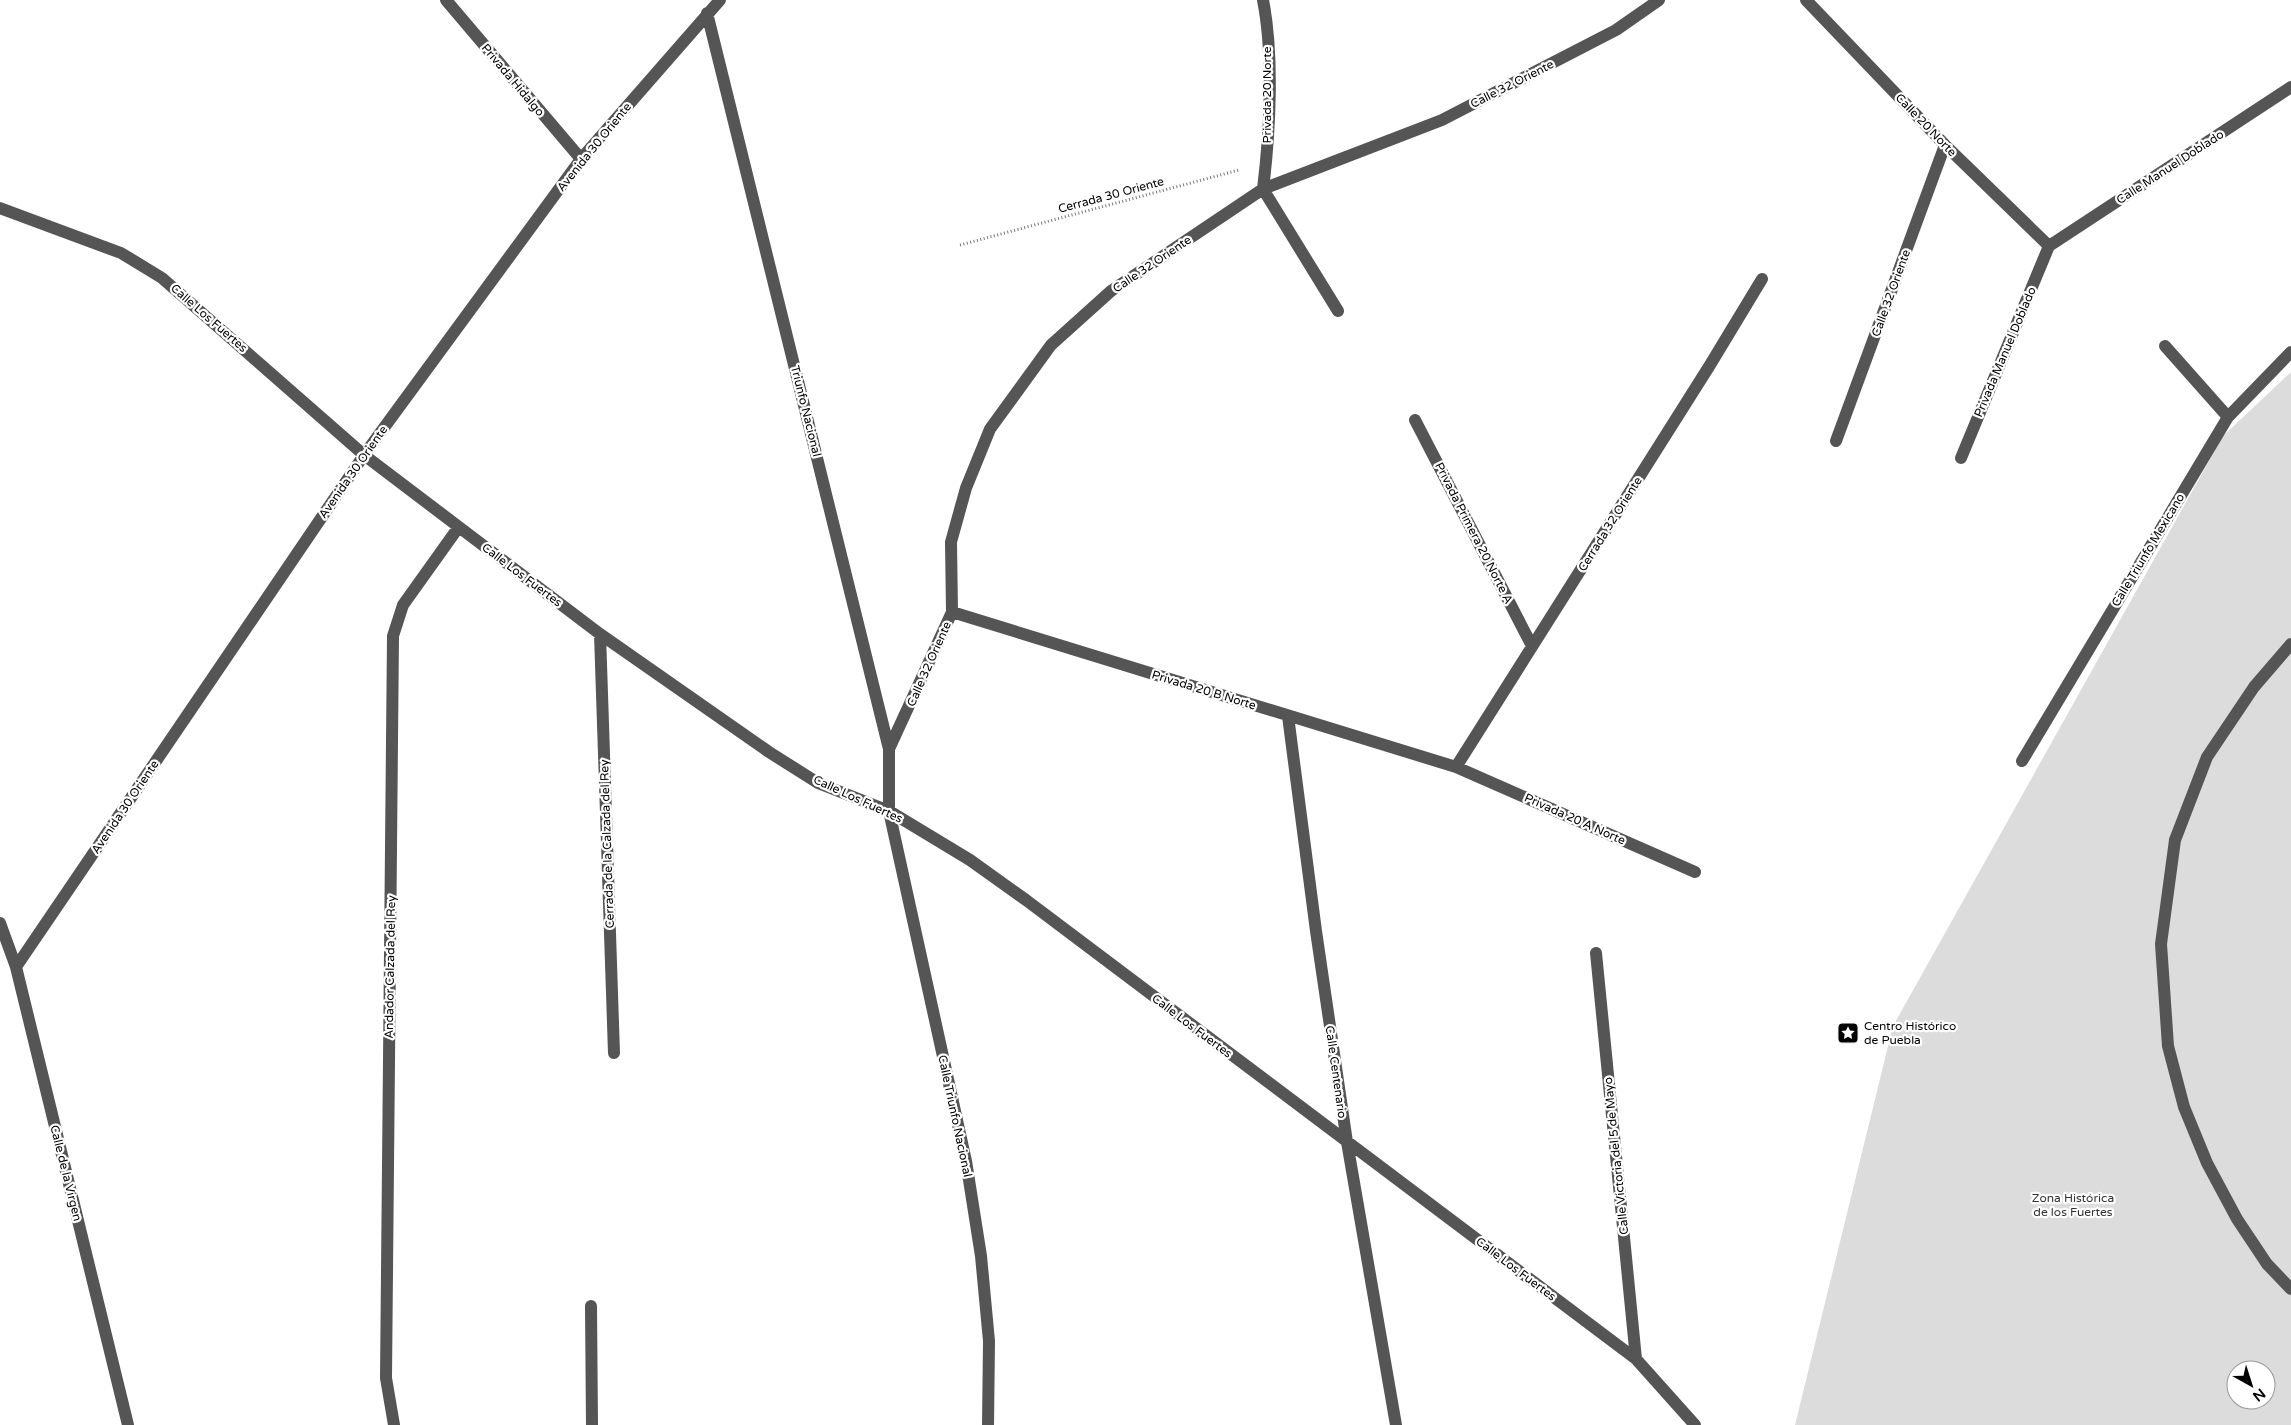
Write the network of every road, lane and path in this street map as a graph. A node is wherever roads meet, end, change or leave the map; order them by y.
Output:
1 (446, 0) edge
2 (720, 0) edge
3 (1263, 0) edge
4 (1659, 0) edge
5 (1806, 0) edge
6 (707, 13) junction
7 (2291, 87) edge
8 (1945, 145) junction
9 (581, 159) junction
10 (1266, 163) junction
11 (1263, 189) junction
12 (0, 208) edge
13 (960, 245) dead end
14 (2050, 246) junction
15 (1762, 279) dead end
16 (1338, 311) dead end
17 (2165, 346) dead end
18 (2291, 352) edge
19 (2228, 417) junction
20 (1415, 420) dead end
21 (1836, 441) dead end
22 (364, 455) junction
23 (1960, 458) dead end
24 (458, 528) junction
25 (952, 612) junction
26 (600, 634) junction
27 (2291, 644) edge
28 (1532, 646) junction
29 (1288, 716) junction
30 (890, 750) junction
31 (2022, 760) dead end
32 (1456, 767) junction
33 (889, 811) junction
34 (1695, 872) dead end
35 (0, 923) edge
36 (1596, 953) dead end
37 (16, 967) junction
38 (614, 1053) dead end
39 (1347, 1142) junction
40 (2291, 1289) edge
41 (591, 1306) dead end
42 (1636, 1359) junction
43 (128, 1425) edge
44 (394, 1425) edge
45 (592, 1425) edge
46 (988, 1425) edge
47 (1396, 1425) edge
48 (1695, 1425) edge

1 - 9 street, Privada Hidalgo
2 - 6 street, Avenida 30 Oriente
3 - 10 street, Privada 20 Norte
4 - 11 street, Calle 32 Oriente
5 - 8 street, Calle 20 Norte
6 - 9 street, Avenida 30 Oriente
6 - 30 street, Triunfo Nacional
7 - 14 street, Calle Manuel Doblado
8 - 14 street, Calle 20 Norte
8 - 21 street, Calle 32 Oriente
9 - 22 street, Avenida 30 Oriente
10 - 11 street, Privada 20 Norte
10 - 13 path, Cerrada 30 Oriente
11 - 16 street
11 - 25 street, Calle 32 Oriente
12 - 22 street, Calle Los Fuertes
14 - 23 street, Privada Manuel Doblado
15 - 28 street, Cerrada 32 Oriente
17 - 19 street
18 - 19 street, Calle Triunfo Mexicano
19 - 31 street, Calle Triunfo Mexicano
20 - 28 street, Privada Primera 20 Norte A
22 - 24 street, Calle Los Fuertes
22 - 37 street, Avenida 30 Oriente
24 - 26 street, Calle Los Fuertes
24 - 44 street, Andador Calzada del Rey
25 - 29 street, Privada 20 B Norte
25 - 30 street, Calle 32 Oriente
26 - 33 street, Calle Los Fuertes
26 - 38 street, Cerrada de la Calzada del Rey
27 - 40 street
28 - 32 street, Cerrada 32 Oriente
29 - 32 street, Privada 20 B Norte
29 - 39 street, Calle Centenario
30 - 33 street, Triunfo Nacional
32 - 34 street, Privada 20 A Norte
33 - 39 street, Calle Los Fuertes
33 - 46 street, Calle Triunfo Nacional
35 - 37 street, Calle de la Virgen
36 - 42 street, Calle Victoria del 5 de Mayo
37 - 43 street, Calle de la Virgen
39 - 42 street, Calle Los Fuertes
39 - 47 street, Calle Centenario
41 - 45 street
42 - 48 street, Calle Los Fuertes

